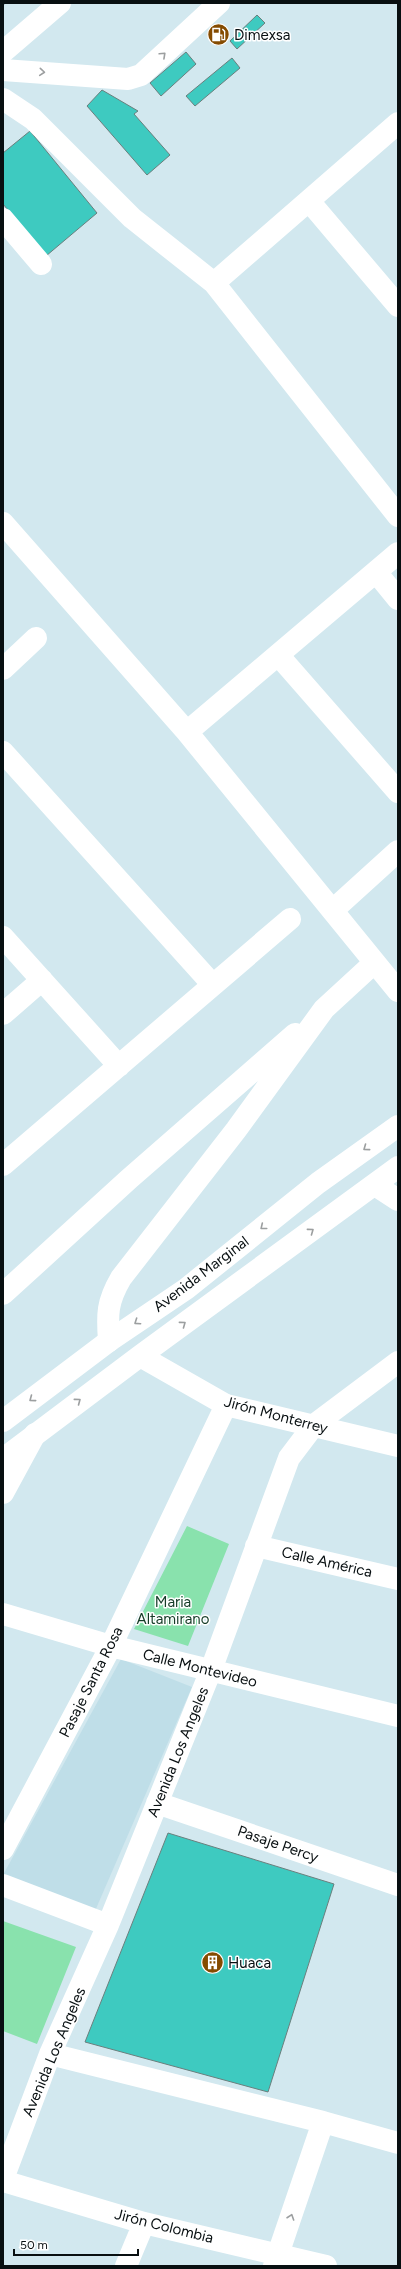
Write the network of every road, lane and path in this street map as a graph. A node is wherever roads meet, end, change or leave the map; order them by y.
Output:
1 (60, 3) edge
2 (219, 3) edge
3 (3, 52) edge
4 (3, 70) edge
5 (3, 99) edge
6 (394, 133) edge
7 (309, 201) junction
8 (3, 219) edge
9 (41, 264) dead end
10 (214, 283) junction
11 (398, 306) edge
12 (398, 516) edge
13 (3, 523) edge
14 (398, 553) edge
15 (376, 572) junction
16 (398, 599) edge
17 (36, 638) dead end
18 (279, 656) junction
19 (3, 669) edge
20 (187, 732) junction
21 (3, 752) edge
22 (398, 792) edge
23 (398, 851) edge
24 (332, 910) junction
25 (290, 919) dead end
26 (3, 938) edge
27 (374, 963) junction
28 (42, 980) junction
29 (214, 985) junction
30 (398, 991) edge
31 (324, 1009) junction
32 (3, 1014) edge
33 (119, 1066) junction
34 (398, 1126) edge
35 (3, 1165) edge
36 (398, 1167) edge
37 (375, 1185) junction
38 (398, 1200) edge
39 (3, 1294) edge
40 (109, 1341) junction
41 (140, 1356) junction
42 (398, 1362) edge
43 (226, 1405) junction
44 (3, 1421) edge
45 (314, 1425) junction
46 (35, 1434) junction
47 (398, 1446) edge
48 (3, 1459) edge
49 (3, 1493) edge
50 (256, 1546) junction
51 (398, 1579) edge
52 (3, 1614) edge
53 (110, 1646) junction
54 (210, 1670) junction
55 (398, 1716) edge
56 (157, 1803) junction
57 (3, 1849) edge
58 (398, 1885) edge
59 (3, 1886) edge
60 (108, 1925) junction
61 (50, 2054) junction
62 (323, 2122) junction
63 (398, 2143) edge
64 (3, 2180) edge
65 (144, 2222) junction
66 (276, 2260) edge
67 (126, 2266) edge
68 (326, 2266) edge

1 - 3 main road
4 -> 2 main road
5 - 10 main road
6 - 7 main road
7 - 10 main road
7 - 11 main road
8 - 9 main road
10 - 12 main road
13 - 20 main road
14 - 15 main road
15 - 16 main road
15 - 18 main road
17 - 19 main road
18 - 20 main road
18 - 22 main road
20 - 24 main road
21 - 29 main road
23 - 24 main road
24 - 27 main road
25 - 29 main road
26 - 28 main road
27 - 30 main road
27 - 31 main road
28 - 32 main road
28 - 33 main road
29 - 33 main road
31 - 39 main road
31 - 40 main road
33 - 35 main road
34 -> 40 main road, Avenida Marginal
36 - 37 main road, Avenida Marginal
37 - 38 main road
41 -> 37 main road, Avenida Marginal
40 -> 44 main road, Avenida Marginal
41 - 43 main road, Jirón Monterrey
46 -> 41 main road, Avenida Marginal
42 - 45 main road, Avenida Los Angeles
43 - 45 main road, Jirón Monterrey
43 - 53 main road, Pasaje Santa Rosa
45 - 47 main road, Jirón Monterrey
45 - 50 main road, Avenida Los Angeles
46 - 48 main road, Avenida Marginal
46 - 49 main road
50 - 51 main road, Calle América
50 - 54 main road, Avenida Los Angeles
52 - 53 main road, Calle Montevideo
53 - 54 main road, Calle Montevideo
53 - 57 main road, Pasaje Santa Rosa
54 - 55 main road, Calle Montevideo
54 - 56 main road, Avenida Los Angeles
56 - 58 main road, Pasaje Percy
56 - 60 main road, Avenida Los Angeles
59 - 60 main road
60 - 61 main road, Avenida Los Angeles
61 - 62 main road
61 - 64 main road, Avenida Los Angeles
62 - 63 main road
66 -> 62 main road
64 - 65 main road, Jirón Colombia
65 - 66 main road, Jirón Colombia
65 - 67 main road
66 - 68 main road, Jirón Colombia

